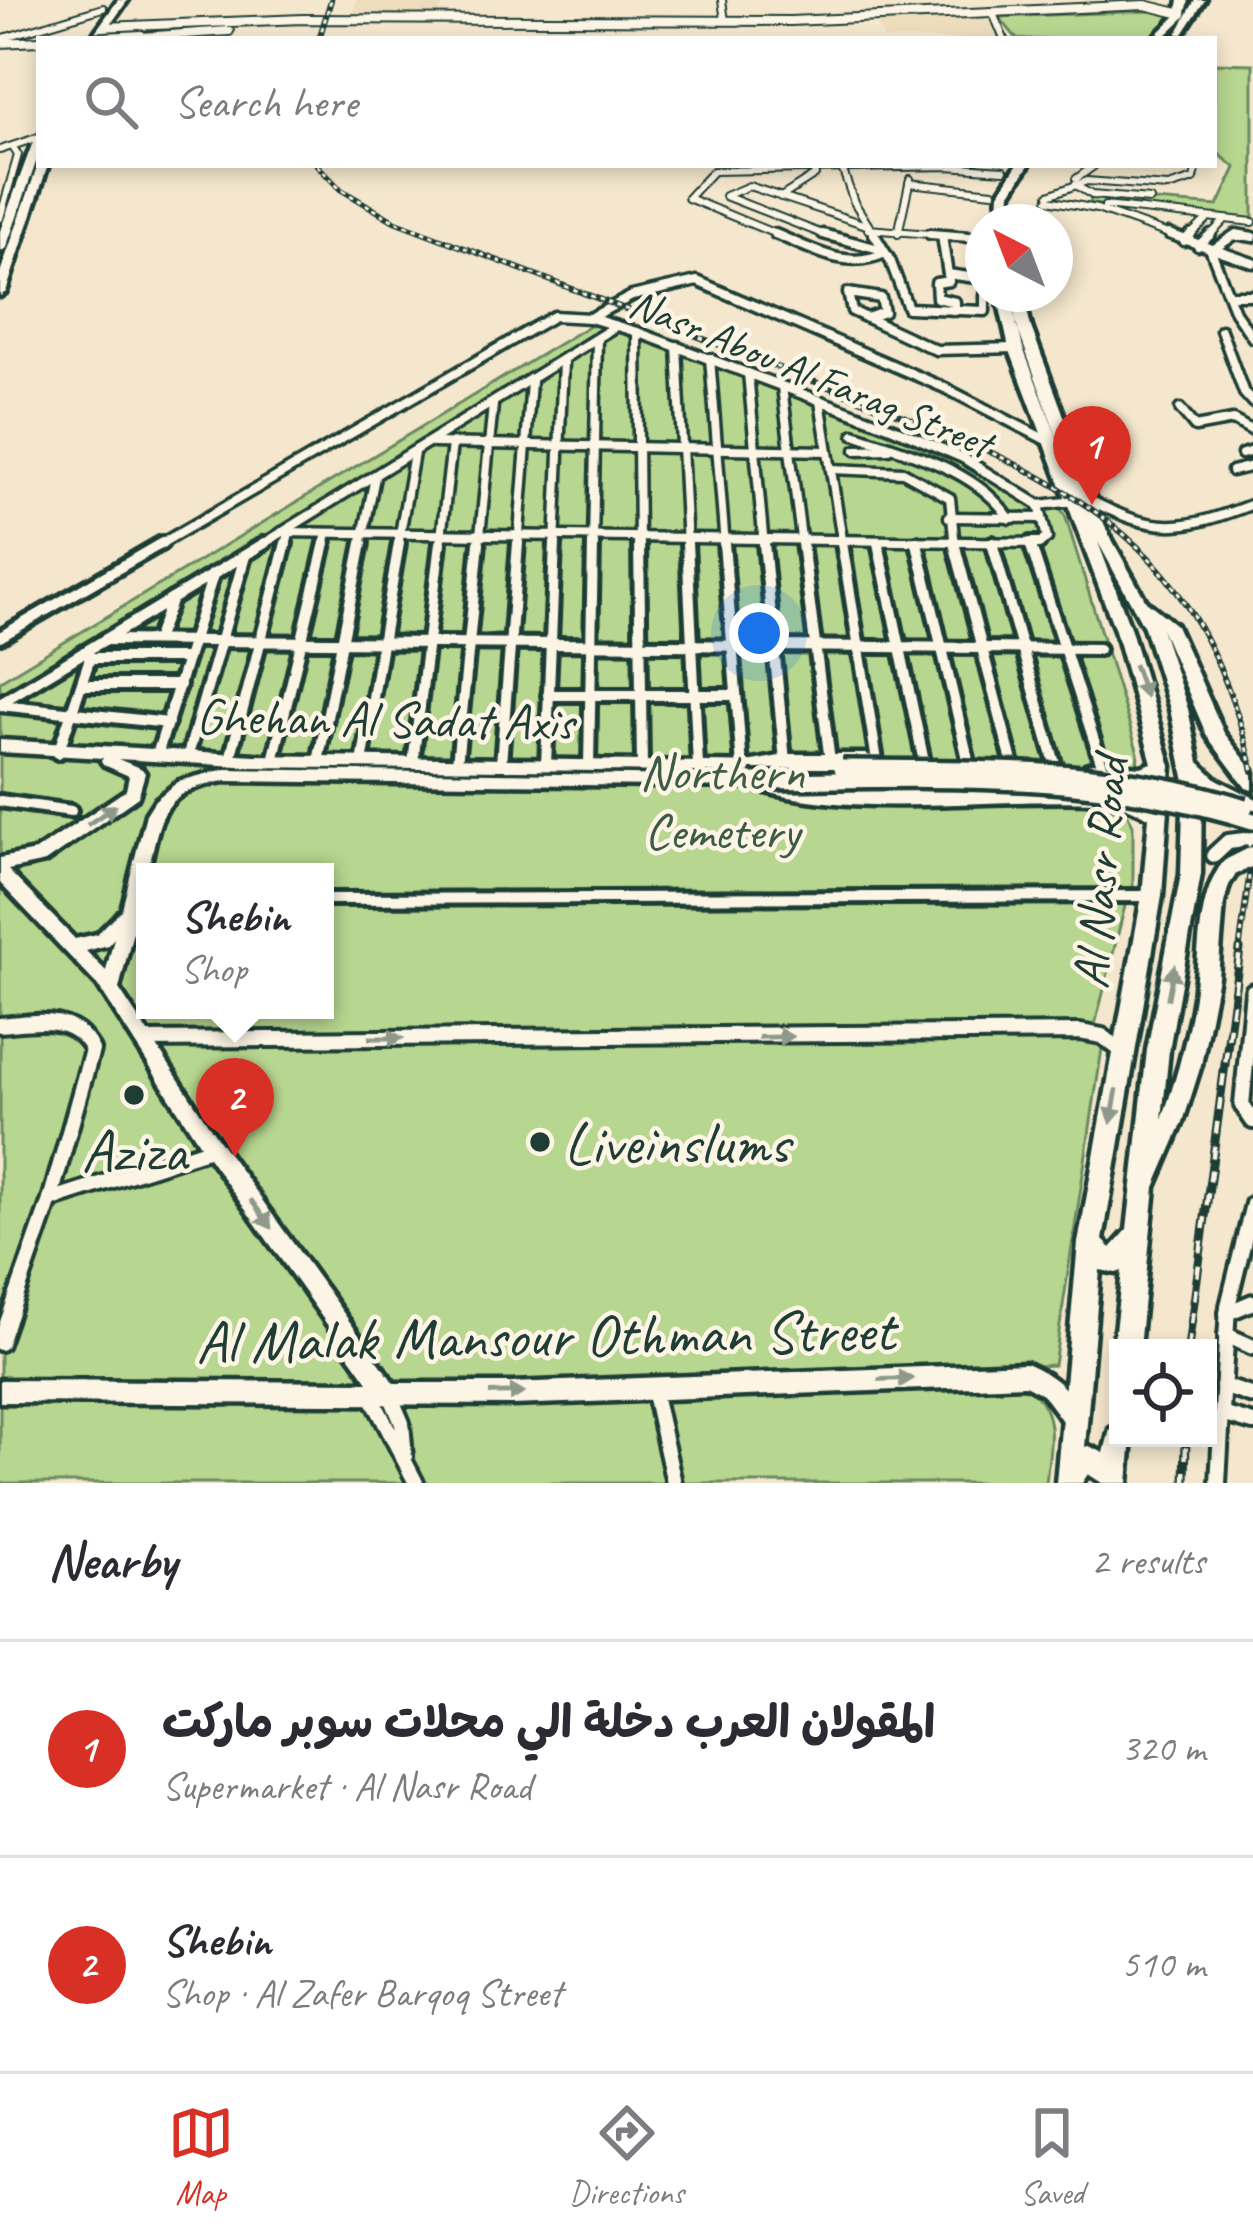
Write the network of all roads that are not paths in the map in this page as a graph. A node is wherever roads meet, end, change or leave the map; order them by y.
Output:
1 (123, 0) edge
2 (722, 0) edge
3 (1152, 0) edge
4 (1184, 0) edge
5 (1200, 0) edge
6 (107, 4) edge
7 (1126, 5) junction
8 (992, 11) junction
9 (1182, 14) junction
10 (303, 19) junction
11 (270, 20) junction
12 (287, 20) junction
13 (725, 21) junction
14 (108, 35) edge
15 (84, 36) edge
16 (141, 36) edge
17 (212, 36) edge
18 (1003, 36) edge
19 (1160, 36) edge
20 (1175, 36) edge
21 (0, 42) edge
22 (36, 42) edge
23 (36, 140) edge
24 (0, 150) edge
25 (15, 151) junction
26 (36, 159) edge
27 (36, 167) edge
28 (37, 168) edge
29 (1021, 168) edge
30 (1091, 168) edge
31 (1187, 168) edge
32 (1196, 168) edge
33 (814, 169) junction
34 (841, 169) junction
35 (769, 170) junction
36 (912, 170) junction
37 (1004, 170) edge
38 (909, 183) junction
39 (1173, 184) junction
40 (1070, 185) junction
41 (747, 186) junction
42 (993, 192) junction
43 (780, 196) junction
44 (1150, 200) dead end
45 (1072, 201) dead end
46 (854, 202) junction
47 (992, 204) edge
48 (1005, 204) edge
49 (1, 208) edge
50 (757, 210) junction
51 (832, 214) junction
52 (1223, 222) dead end
53 (1253, 222) edge
54 (867, 227) junction
55 (1210, 228) junction
56 (898, 234) junction
57 (941, 236) junction
58 (965, 237) edge
59 (1228, 238) junction
60 (873, 240) junction
61 (1253, 240) edge
62 (1184, 241) junction
63 (1198, 246) junction
64 (0, 248) edge
65 (1210, 251) junction
66 (884, 252) junction
67 (1237, 259) junction
68 (1251, 266) edge
69 (948, 274) junction
70 (965, 275) edge
71 (0, 292) edge
72 (1229, 295) junction
73 (1253, 295) edge
74 (955, 311) junction
75 (965, 311) edge
76 (1007, 312) edge
77 (1021, 312) edge
78 (590, 318) junction
79 (866, 318) junction
80 (1239, 319) junction
81 (1253, 324) edge
82 (616, 326) junction
83 (1221, 330) dead end
84 (637, 332) junction
85 (1253, 338) edge
86 (597, 339) junction
87 (677, 346) junction
88 (1016, 348) junction
89 (710, 358) junction
90 (563, 362) junction
91 (748, 373) junction
92 (531, 382) junction
93 (782, 387) junction
94 (820, 401) junction
95 (1253, 403) edge
96 (493, 405) junction
97 (1180, 409) dead end
98 (1253, 431) edge
99 (854, 434) dead end
100 (429, 443) junction
101 (1052, 443) junction
102 (452, 444) junction
103 (490, 444) junction
104 (932, 444) junction
105 (526, 445) junction
106 (561, 446) junction
107 (596, 446) junction
108 (639, 447) junction
109 (682, 448) junction
110 (718, 449) junction
111 (753, 449) junction
112 (896, 449) junction
113 (789, 450) junction
114 (856, 450) dead end
115 (827, 451) junction
116 (414, 453) junction
117 (918, 458) junction
118 (1253, 466) edge
119 (831, 469) junction
120 (1232, 471) dead end
121 (903, 472) junction
122 (991, 473) junction
123 (375, 476) junction
124 (973, 484) junction
125 (950, 498) junction
126 (1081, 500) junction
127 (1039, 505) junction
128 (1253, 505) edge
129 (949, 518) junction
130 (1010, 518) junction
131 (1042, 518) junction
132 (1127, 519) junction
133 (1098, 529) junction
134 (285, 532) junction
135 (327, 533) junction
136 (364, 534) junction
137 (400, 534) junction
138 (442, 535) junction
139 (480, 535) junction
140 (519, 536) junction
141 (556, 536) junction
142 (593, 537) junction
143 (640, 537) junction
144 (685, 538) junction
145 (724, 538) junction
146 (761, 539) junction
147 (799, 540) junction
148 (840, 540) junction
149 (878, 541) junction
150 (916, 541) junction
151 (954, 542) junction
152 (992, 542) junction
153 (1030, 543) junction
154 (246, 555) junction
155 (213, 575) junction
156 (172, 599) junction
157 (1139, 603) junction
158 (1112, 605) junction
159 (1152, 627) junction
160 (1123, 630) junction
161 (0, 637) edge
162 (104, 640) junction
163 (156, 640) junction
164 (193, 640) junction
165 (220, 641) junction
166 (261, 641) junction
167 (302, 641) junction
168 (342, 642) junction
169 (382, 642) junction
170 (426, 643) junction
171 (468, 643) junction
172 (510, 644) junction
173 (549, 644) junction
174 (590, 644) junction
175 (642, 645) junction
176 (691, 645) junction
177 (731, 646) junction
178 (772, 646) junction
179 (813, 646) junction
180 (857, 647) junction
181 (899, 647) junction
182 (940, 647) junction
183 (982, 648) junction
184 (1023, 648) junction
185 (1065, 649) junction
186 (1099, 649) dead end
187 (87, 655) junction
188 (188, 658) junction
189 (83, 685) junction
190 (180, 685) junction
191 (548, 695) junction
192 (695, 695) junction
193 (736, 695) junction
194 (590, 696) junction
195 (643, 696) junction
196 (0, 704) edge
197 (74, 714) junction
198 (168, 723) junction
199 (0, 746) edge
200 (58, 753) junction
201 (86, 754) junction
202 (158, 754) junction
203 (188, 755) junction
204 (830, 760) junction
205 (273, 761) junction
206 (785, 761) junction
207 (877, 761) junction
208 (318, 762) junction
209 (924, 762) junction
210 (1190, 762) junction
211 (362, 763) junction
212 (413, 763) junction
213 (969, 763) junction
214 (457, 764) junction
215 (501, 764) junction
216 (546, 765) junction
217 (589, 765) junction
218 (1013, 765) junction
219 (641, 766) junction
220 (698, 766) junction
221 (1162, 766) junction
222 (228, 767) junction
223 (1056, 767) junction
224 (1113, 771) junction
225 (748, 772) junction
226 (1253, 783) edge
227 (1123, 798) junction
228 (0, 801) edge
229 (1253, 808) edge
230 (71, 811) dead end
231 (1160, 815) junction
232 (1253, 821) edge
233 (1253, 838) edge
234 (1214, 855) dead end
235 (1253, 856) edge
236 (147, 863) edge
237 (0, 869) edge
238 (0, 896) edge
239 (25, 896) junction
240 (1152, 896) junction
241 (334, 899) edge
242 (136, 903) edge
243 (136, 908) edge
244 (74, 946) junction
245 (110, 989) junction
246 (1253, 991) edge
247 (0, 1025) edge
248 (143, 1040) junction
249 (1123, 1053) junction
250 (1248, 1081) edge
251 (1253, 1121) edge
252 (213, 1148) junction
253 (1141, 1194) junction
254 (50, 1200) junction
255 (1253, 1204) edge
256 (1136, 1233) junction
257 (1090, 1243) junction
258 (1253, 1302) edge
259 (1227, 1313) junction
260 (1226, 1335) junction
261 (1127, 1339) edge
262 (0, 1343) edge
263 (1253, 1347) edge
264 (1223, 1386) junction
265 (653, 1389) junction
266 (0, 1391) edge
267 (380, 1395) junction
268 (1253, 1396) edge
269 (1222, 1414) junction
270 (1073, 1417) junction
271 (1253, 1424) edge
272 (1118, 1447) edge
273 (1069, 1480) edge
274 (1115, 1480) edge
275 (416, 1483) edge
276 (674, 1483) edge
277 (1218, 1483) edge

1 - 14 highway
2 - 13 street
3 - 7 street
4 - 9 highway
5 - 20 highway
6 - 15 highway
6 - 21 street
7 - 8 street
7 - 9 street
8 - 13 street
8 - 18 street
9 - 19 highway
10 - 12 street
10 - 13 street
10 - 17 street
11 - 12 street
11 - 14 street
11 - 16 street
12 - 16 street
14 - 16 street, bridge
21 - 22 street
23 - 25 street
24 - 25 street
25 - 26 street
25 - 49 street
27 - 64 highway
28 - 71 highway
29 - 48 highway
30 - 40 street
31 - 39 street
32 - 39 street
33 - 34 street
33 - 35 street
33 - 43 street
34 - 36 street
34 - 37 street
34 - 46 street
35 - 41 street
35 - 66 street
36 - 37 street
36 - 38 street
37 - 42 highway
38 - 42 street
38 - 56 street
39 - 40 street
40 - 44 street
40 - 62 street
41 - 43 street
41 - 50 street
42 - 47 highway
43 - 50 street
43 - 51 street
45 - 53 street
46 - 51 street
46 - 54 street
50 - 66 street
51 - 54 street
52 - 55 street
54 - 56 street
54 - 60 street
55 - 59 street
55 - 62 street
55 - 63 street
56 - 57 street
56 - 60 street
57 - 58 street
57 - 69 street
59 - 61 street
59 - 65 street
60 - 66 street
61 - 67 street
62 - 63 street
63 - 65 street
65 - 67 street
65 - 72 street
66 - 74 street
67 - 68 street
69 - 70 street
69 - 74 street
72 - 73 street
72 - 80 street
74 - 75 street
76 - 88 highway, Al Nasr Road
77 - 126 highway, Al Nasr Road
78 - 82 street, Nasr Abou Al Farag Street
78 - 101 street, Nasr Abou Al Farag Street
78 - 161 street
79 - 79 street
79 - 88 street
80 - 81 street
80 - 85 street
82 - 84 street, Nasr Abou Al Farag Street
82 - 86 street
83 - 95 street
84 - 87 street, Nasr Abou Al Farag Street
84 - 108 street
86 - 90 street
86 - 107 street
87 - 89 street, Nasr Abou Al Farag Street
87 - 109 street
88 - 101 highway, Al Nasr Road
89 - 91 street, Nasr Abou Al Farag Street
89 - 110 street
90 - 92 street
90 - 106 street
91 - 93 street, Nasr Abou Al Farag Street
91 - 111 street
92 - 96 street
92 - 105 street
93 - 94 street, Nasr Abou Al Farag Street
93 - 113 street
94 - 104 street, Nasr Abou Al Farag Street
94 - 115 street
96 - 100 street
96 - 103 street
97 - 98 street
99 - 112 street
100 - 102 street
100 - 116 street
101 - 126 highway, Al Nasr Road
102 - 103 street
102 - 138 street
103 - 105 street
103 - 139 street
104 - 117 street
104 - 122 street, Nasr Abou Al Farag Street
105 - 106 street
105 - 140 street
106 - 107 street
106 - 141 street
107 - 108 street
107 - 142 street
108 - 109 street
108 - 143 street
109 - 110 street
109 - 144 street
110 - 111 street
110 - 145 street
111 - 113 street
111 - 146 street
112 - 114 street
112 - 117 street
113 - 115 street
113 - 147 street
115 - 119 street
116 - 123 street
116 - 137 street
117 - 121 street
117 - 124 street
118 - 120 street
119 - 121 street
119 - 148 street
121 - 125 street
122 - 124 street
122 - 127 street, Nasr Abou Al Farag Street
123 - 134 street
123 - 136 street
124 - 125 street
124 - 130 street
125 - 129 street
126 - 127 street, Nasr Abou Al Farag Street
126 - 132 street
126 - 133 highway, Al Nasr Road
126 - 158 highway, Al Nasr Road
127 - 131 street
128 - 132 street
129 - 130 street
129 - 151 street
130 - 131 street
131 - 153 street
132 - 133 street
133 - 157 highway, Al Nasr Road
134 - 135 street
134 - 154 street
134 - 166 street
135 - 136 street
135 - 167 street
136 - 137 street
136 - 168 street
137 - 138 street
137 - 169 street
138 - 139 street
138 - 170 street
139 - 140 street
139 - 171 street
140 - 141 street
140 - 172 street
141 - 142 street
141 - 173 street
142 - 143 street
142 - 174 street
143 - 144 street
143 - 175 street
144 - 145 street
144 - 176 street
145 - 146 street
145 - 177 street
146 - 147 street
146 - 178 street
147 - 148 street
147 - 179 street
148 - 149 street
148 - 180 street
149 - 150 street
149 - 181 street
150 - 151 street
150 - 182 street
151 - 152 street
151 - 183 street
152 - 153 street
152 - 184 street
153 - 185 street
154 - 155 street
154 - 165 street
155 - 156 street
155 - 164 street
156 - 162 street
156 - 163 street
157 - 158 highway
157 - 159 highway, Al Nasr Road
157 - 226 highway
158 - 160 highway, Al Nasr Road
159 - 160 highway
159 - 210 highway, Al Nasr Road
160 -> 221 highway, Al Nasr Road
162 - 163 street
162 - 187 street
163 - 164 street
164 - 165 street
164 - 188 street
165 - 166 street
165 - 203 street
166 - 167 street
166 - 222 street
167 - 168 street
167 - 205 street
168 - 169 street
168 - 208 street
169 - 170 street
169 - 211 street
170 - 171 street
170 - 212 street
171 - 172 street
171 - 214 street
172 - 173 street
172 - 215 street
173 - 174 street
173 - 191 street
174 - 175 street
174 - 194 street
175 - 176 street
175 - 195 street
176 - 177 street
176 - 192 street
177 - 178 street
177 - 193 street
178 - 179 street
178 - 206 street
179 - 180 street
179 - 204 street
180 - 181 street
180 - 207 street
181 - 182 street
181 - 209 street
182 - 183 street
182 - 213 street
183 - 184 street
183 - 218 street
184 - 185 street
184 - 223 street
185 - 186 street
185 - 224 street
187 - 188 street
187 - 189 street
187 - 196 street
188 - 190 street
189 - 190 street
189 - 197 street
190 - 198 street
191 - 194 street
191 - 216 street
192 - 193 street
192 - 195 street
192 - 220 street
193 - 225 street
194 - 195 street
194 - 217 street
195 - 219 street
196 - 197 street
197 - 198 street
197 - 200 street
198 - 202 street
199 - 200 main road, Ghehan Al Sadat Axis
200 - 201 main road, Ghehan Al Sadat Axis
201 - 202 main road, Ghehan Al Sadat Axis
237 -> 201 main road
202 - 203 main road, Ghehan Al Sadat Axis
203 - 222 main road, Ghehan Al Sadat Axis
204 - 206 highway
204 - 207 highway
205 - 208 main road, Ghehan Al Sadat Axis
205 - 222 main road, Ghehan Al Sadat Axis
206 - 225 highway
207 - 209 highway
208 - 211 main road, Ghehan Al Sadat Axis
209 - 213 highway
210 - 229 street
253 -> 210 highway, Al Nasr Road
211 - 212 main road, Ghehan Al Sadat Axis
212 - 214 main road, Ghehan Al Sadat Axis
213 - 218 highway
214 - 215 main road, Ghehan Al Sadat Axis
215 - 216 main road, Ghehan Al Sadat Axis
216 - 217 main road, Ghehan Al Sadat Axis
217 - 219 main road, Ghehan Al Sadat Axis
218 - 223 highway
219 - 220 main road, Ghehan Al Sadat Axis
220 - 225 main road, Ghehan Al Sadat Axis
221 - 224 highway
221 - 231 highway, Al Nasr Road
222 - 225 main road, Ghehan Al Sadat Axis
222 - 236 main road
223 - 224 highway
224 - 227 highway
225 - 227 highway
225 - 229 main road, Ghehan Al Sadat Axis, bridge
225 - 232 main road, Ghehan Al Sadat Axis, bridge
227 - 231 highway
228 - 230 street
231 - 240 highway, Al Nasr Road
233 - 234 street
235 - 253 highway, bridge
237 - 239 main road
238 - 239 street
239 - 244 main road
240 - 241 street
240 - 249 highway, Al Nasr Road
242 - 244 main road
243 - 245 main road
244 - 245 main road
245 - 248 main road
246 - 250 street
247 - 254 street
248 -> 249 street
248 - 252 main road
249 -> 257 highway, Al Nasr Road
250 - 251 street
252 - 254 street
252 -> 267 main road
253 - 256 highway, Al Nasr Road
254 - 262 street
255 - 259 street
256 - 257 highway
256 - 261 highway, Al Nasr Road
257 - 270 highway, Al Nasr Road
258 - 259 street
259 - 260 street
260 - 263 street
260 - 264 street
264 - 268 street
264 - 269 street
267 -> 265 main road, Al Malak Mansour Othman Street
265 -> 270 main road, Al Malak Mansour Othman Street
265 - 276 street
266 - 267 main road, Al Malak Mansour Othman Street
267 - 275 street
269 - 271 street
269 - 277 street
270 - 273 highway, Al Nasr Road
272 - 274 highway
273 - 274 highway

